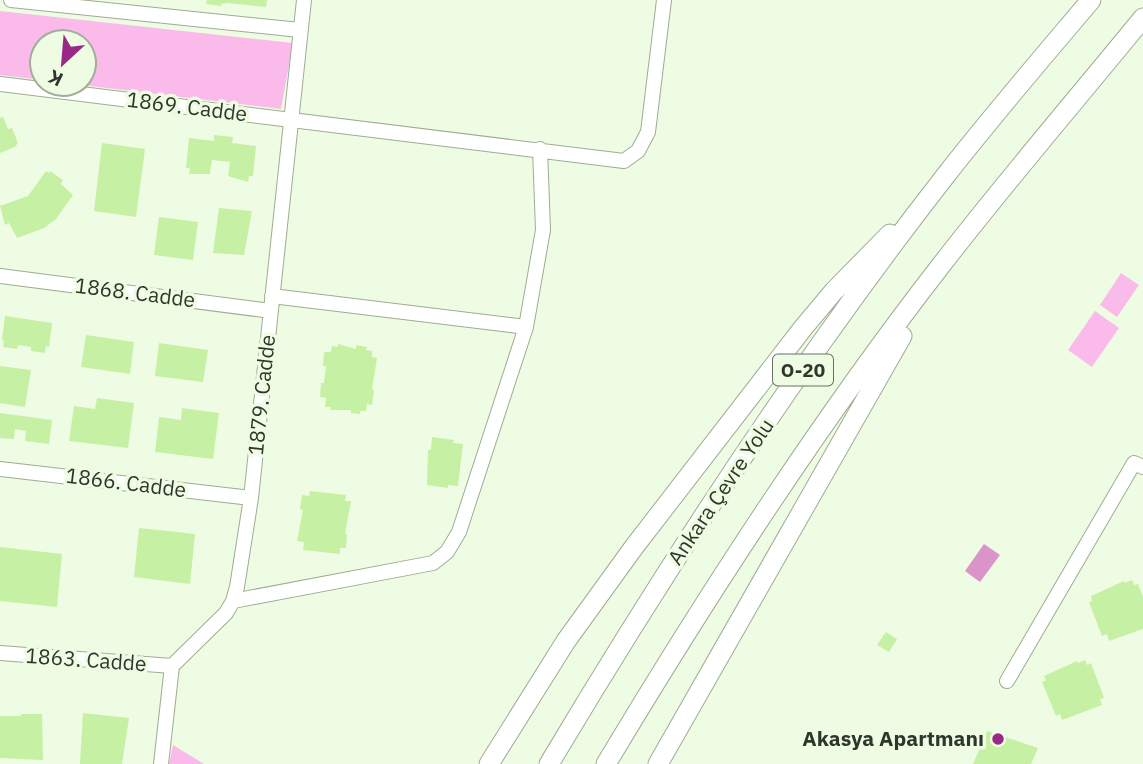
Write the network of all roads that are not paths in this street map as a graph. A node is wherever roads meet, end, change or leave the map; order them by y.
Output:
1 (11, 0) edge
2 (303, 0) edge
3 (664, 0) edge
4 (1091, 0) edge
5 (1143, 18) edge
6 (300, 30) junction
7 (0, 84) edge
8 (290, 119) junction
9 (540, 149) junction
10 (946, 175) junction
11 (942, 264) junction
12 (0, 276) edge
13 (271, 303) junction
14 (526, 327) junction
15 (1138, 465) edge
16 (0, 469) edge
17 (251, 498) junction
18 (233, 601) junction
19 (0, 653) edge
20 (172, 666) junction
21 (1007, 681) dead end
22 (161, 764) edge
23 (489, 764) edge
24 (549, 764) edge
25 (607, 764) edge
26 (658, 764) edge

1 - 6 street
2 - 6 street, 1879. Cadde
3 - 9 street, 1869. Cadde
4 - 10 highway, Ankara Çevre Yolu / O-20
5 - 11 highway, O-20
6 - 8 street, 1879. Cadde
7 - 8 street, 1869. Cadde
8 - 9 street, 1869. Cadde
8 - 13 street, 1879. Cadde
9 - 14 street
10 - 23 highway
10 - 24 highway, Ankara Çevre Yolu / O-20
11 - 25 highway, O-20
11 - 26 highway
12 - 13 street, 1868. Cadde
13 - 14 street, 1868. Cadde
13 - 17 street, 1879. Cadde
14 - 18 street
15 - 21 street
16 - 17 street, 1866. Cadde
17 - 18 street, 1879. Cadde
18 - 20 street, 1879. Cadde
19 - 20 street, 1863. Cadde
20 - 22 street

